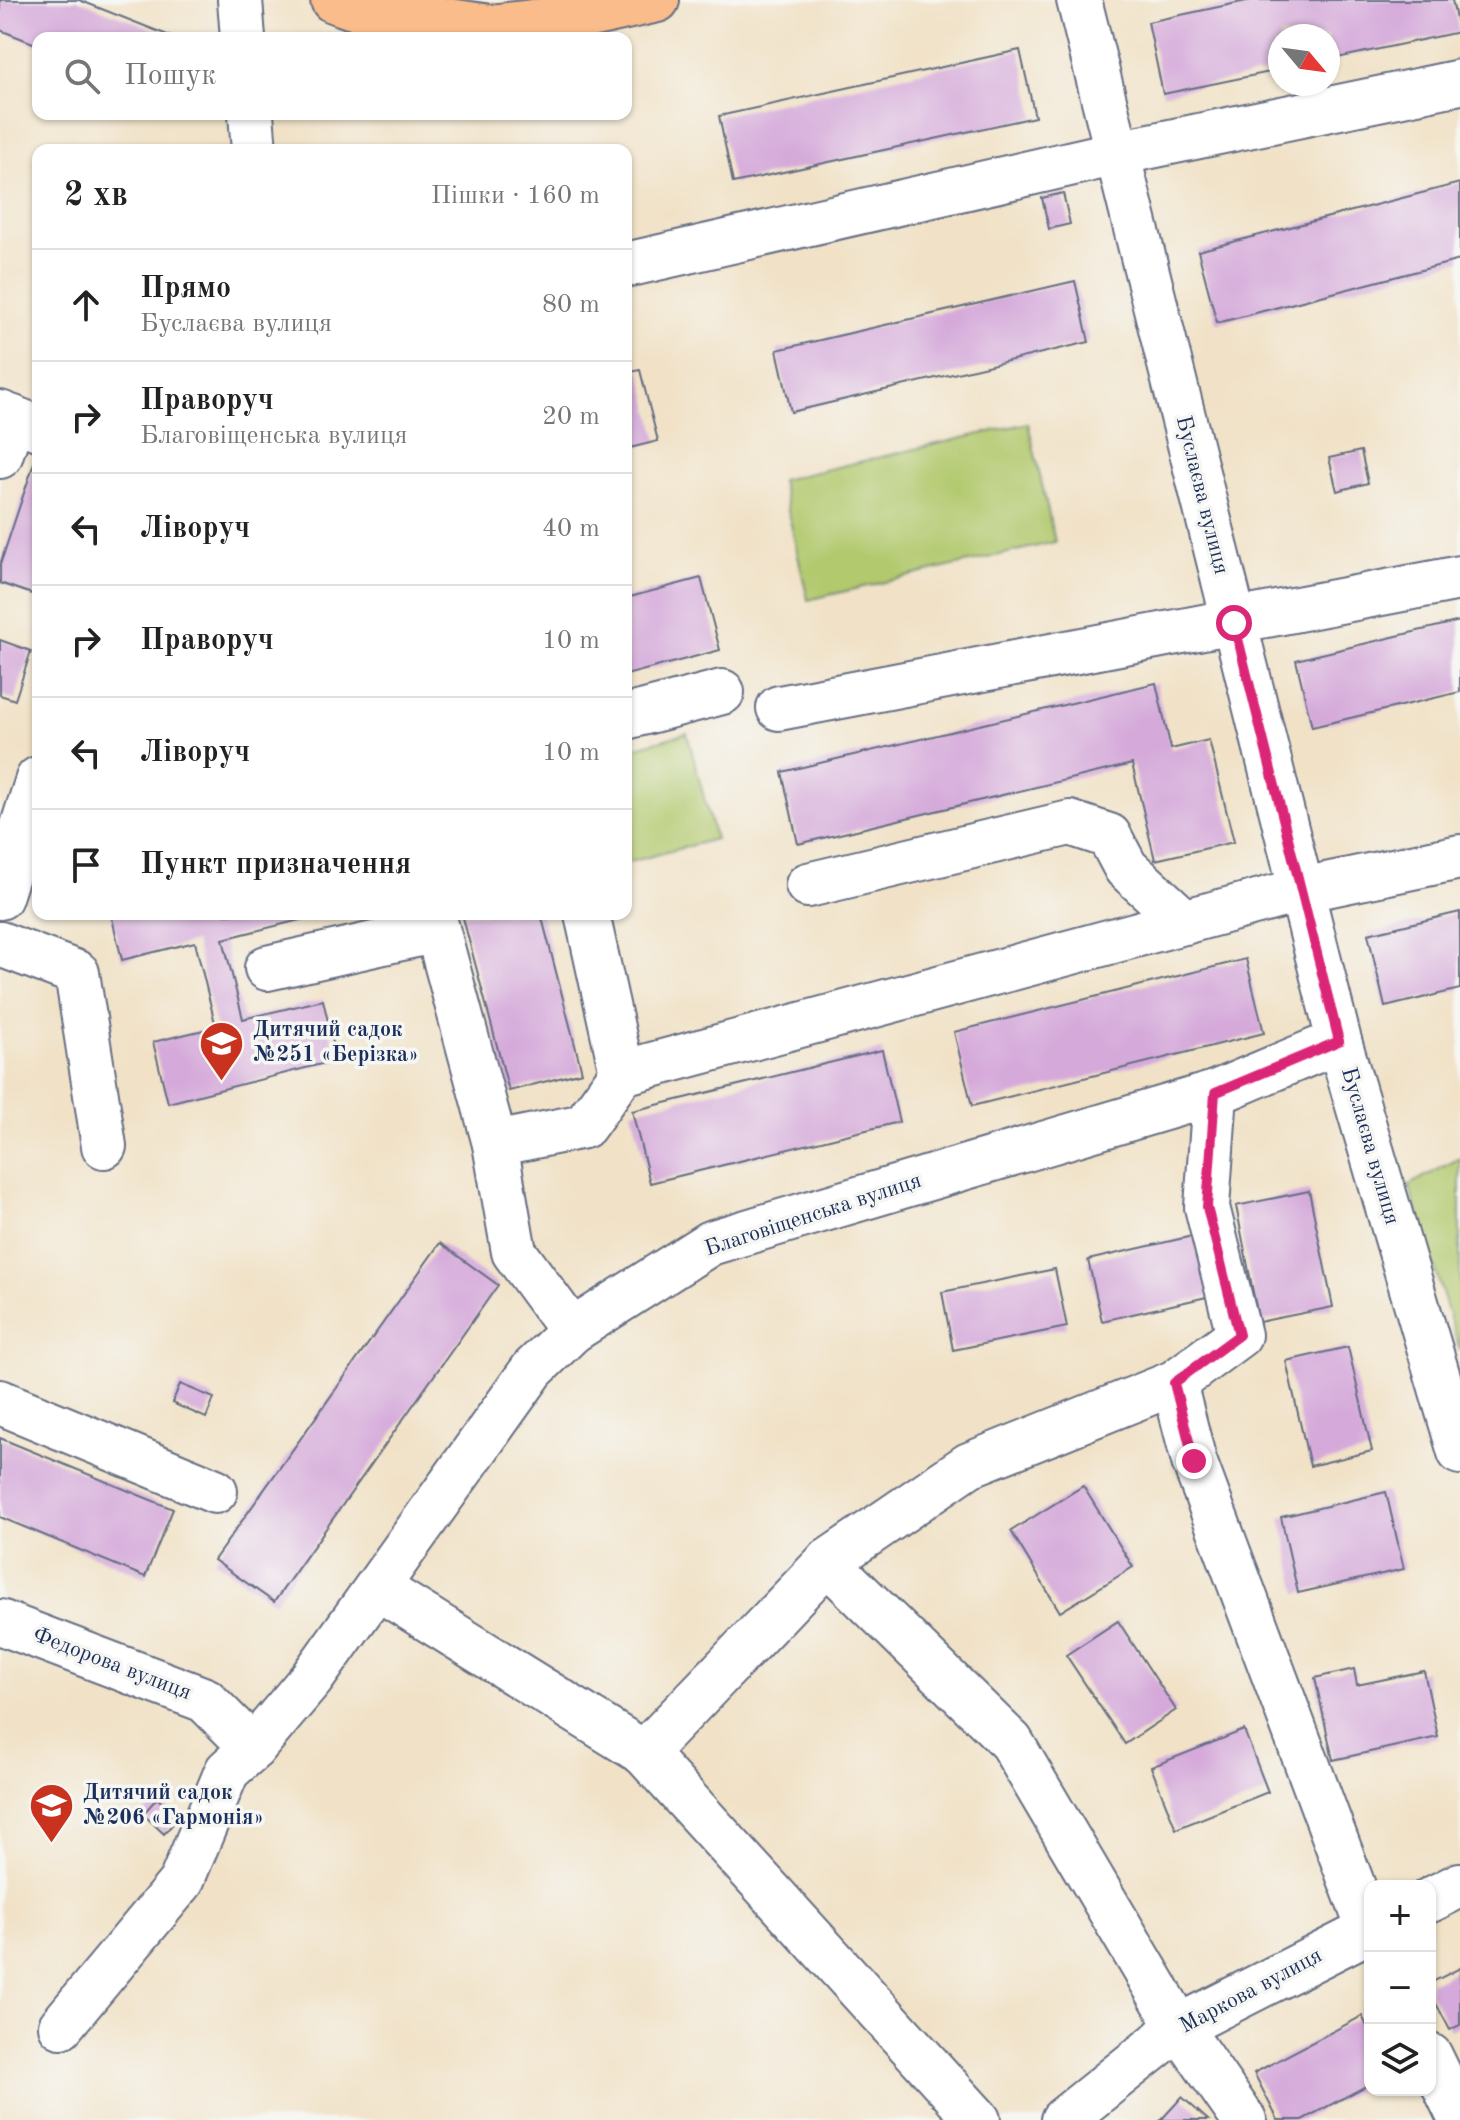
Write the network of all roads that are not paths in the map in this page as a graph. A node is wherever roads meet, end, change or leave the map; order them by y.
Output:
1 (240, 0) edge
2 (333, 0) edge
3 (657, 0) edge
4 (1079, 0) edge
5 (243, 32) edge
6 (1460, 82) edge
7 (252, 120) edge
8 (254, 144) edge
9 (1117, 153) junction
10 (632, 264) edge
11 (1460, 578) edge
12 (1234, 623) junction
13 (722, 692) dead end
14 (779, 708) dead end
15 (632, 715) edge
16 (32, 798) edge
17 (1460, 857) edge
18 (808, 885) dead end
19 (1302, 890) junction
20 (0, 897) edge
21 (588, 920) edge
22 (435, 922) edge
23 (1185, 922) junction
24 (0, 944) edge
25 (267, 968) dead end
26 (1339, 1041) junction
27 (622, 1073) junction
28 (1215, 1093) junction
29 (495, 1144) junction
30 (104, 1146) dead end
31 (572, 1331) junction
32 (1174, 1383) junction
33 (0, 1402) edge
34 (1460, 1452) edge
35 (215, 1491) dead end
36 (827, 1562) junction
37 (378, 1588) junction
38 (0, 1622) edge
39 (253, 1748) junction
40 (644, 1753) junction
41 (1460, 1885) edge
42 (1436, 1897) edge
43 (1364, 1915) edge
44 (1364, 1934) edge
45 (61, 2026) dead end
46 (1179, 2027) junction
47 (1436, 2068) edge
48 (1460, 2118) edge
49 (978, 2120) edge
50 (1063, 2120) edge
51 (1244, 2120) edge

1 - 5 street
2 - 3 main road
4 - 9 street, Буслаєва вулиця
6 - 9 street
7 - 8 street
9 - 10 street
9 - 12 street, Буслаєва вулиця
11 - 12 street
12 - 14 street
12 - 19 street, Буслаєва вулиця
13 - 15 street
16 - 20 street
17 - 19 street
18 - 23 street
19 - 23 street
19 - 26 street, Буслаєва вулиця
21 - 27 street
22 - 25 street
22 - 29 street
23 - 27 street
24 - 30 street
26 - 28 street, Благовіщенська вулиця
26 - 34 street, Буслаєва вулиця
27 - 29 street
28 - 31 street, Благовіщенська вулиця
28 - 32 street
29 - 31 street
31 - 37 street, Благовіщенська вулиця
32 - 36 street
32 - 43 street
33 - 35 street
36 - 40 street
36 - 46 street
37 - 39 street, Благовіщенська вулиця
37 - 40 street
38 - 39 street, Федорова вулиця
39 - 45 street, Благовіщенська вулиця
40 - 49 street
41 - 42 street
44 - 46 street, Маркова вулиця
46 - 50 street, Маркова вулиця
46 - 51 street
47 - 48 street

